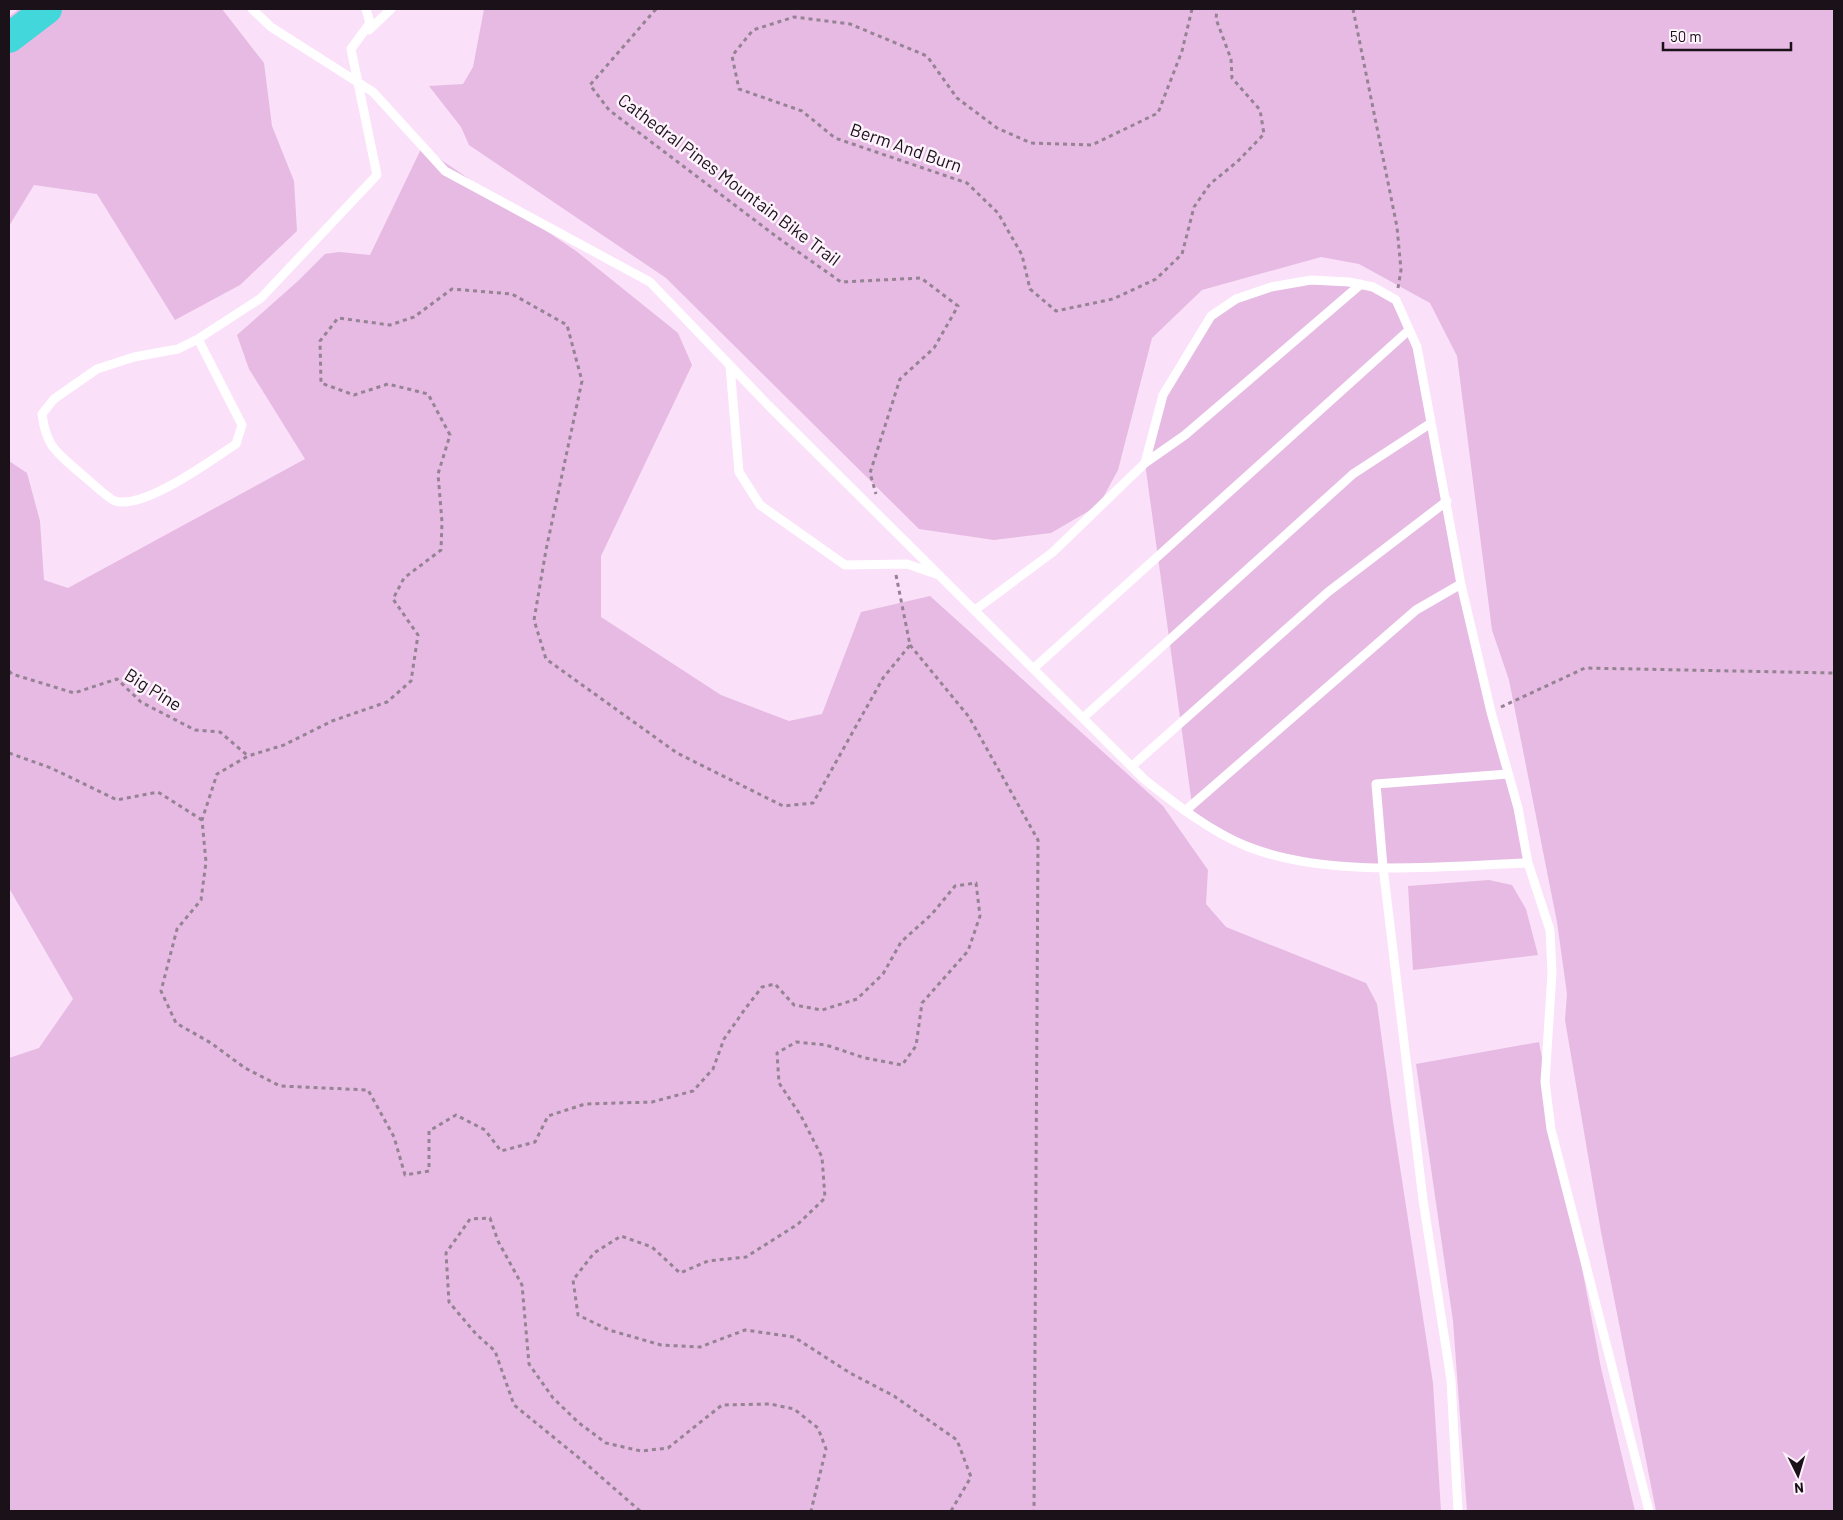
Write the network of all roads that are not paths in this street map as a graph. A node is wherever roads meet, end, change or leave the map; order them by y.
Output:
1 (252, 9) edge
2 (366, 9) edge
3 (375, 9) edge
4 (391, 9) edge
5 (370, 23) junction
6 (358, 40) junction
7 (360, 84) junction
8 (1360, 284) junction
9 (1409, 330) junction
10 (198, 339) junction
11 (730, 366) junction
12 (1431, 423) junction
13 (1145, 463) junction
14 (1446, 501) junction
15 (938, 575) junction
16 (1461, 584) junction
17 (975, 610) junction
18 (1034, 668) junction
19 (1084, 717) junction
20 (1132, 766) junction
21 (1508, 774) junction
22 (1185, 812) junction
23 (1528, 864) junction
24 (1383, 867) junction
25 (1458, 1511) edge
26 (1649, 1511) edge

1 - 7 lane
2 - 5 lane
3 - 5 lane
4 - 6 lane
5 - 6 lane
6 - 7 lane
7 - 10 lane
7 - 11 lane
8 - 9 lane
8 - 13 lane
8 - 13 lane
9 - 12 lane
9 - 18 lane
10 - 10 lane
11 - 15 lane
11 - 15 lane
12 - 14 lane
12 - 19 lane
13 - 17 lane
14 - 16 lane
14 - 20 lane
15 - 17 lane
16 - 21 lane
16 - 22 lane
17 - 18 lane
18 - 19 lane
19 - 20 lane
20 - 22 lane
21 - 23 lane
21 - 24 lane
22 - 24 lane
23 - 24 lane
23 - 26 lane
24 - 25 lane

